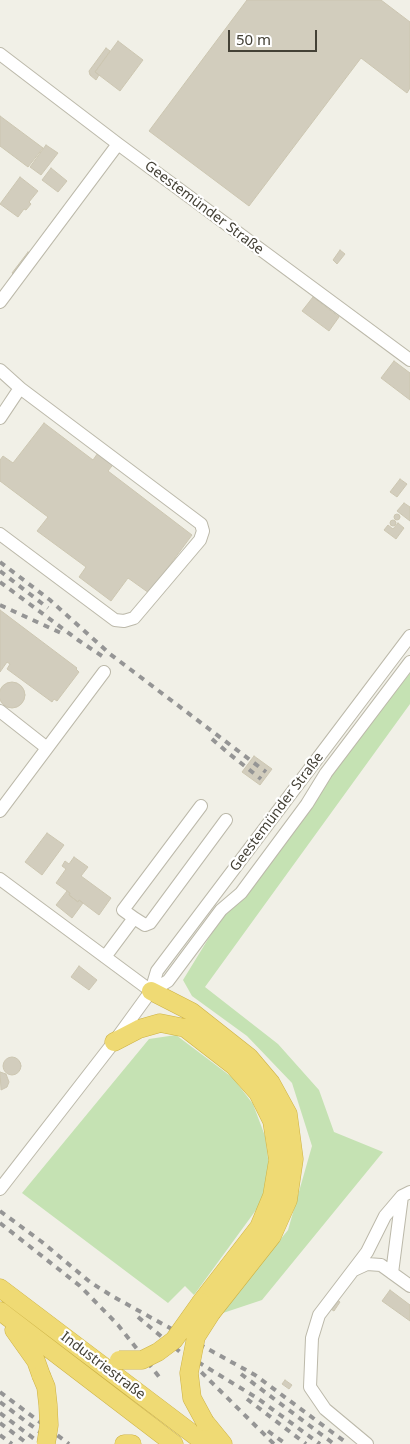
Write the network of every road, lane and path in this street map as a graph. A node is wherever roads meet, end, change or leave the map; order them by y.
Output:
1 (0, 54) edge
2 (118, 144) junction
3 (0, 302) edge
4 (410, 360) edge
5 (0, 370) edge
6 (20, 388) junction
7 (0, 418) edge
8 (0, 534) edge
9 (410, 636) edge
10 (410, 662) edge
11 (104, 672) dead end
12 (0, 711) edge
13 (47, 748) junction
14 (201, 806) dead end
15 (0, 811) edge
16 (226, 820) dead end
17 (0, 879) edge
18 (134, 918) junction
19 (105, 957) junction
20 (152, 990) junction
21 (185, 1028) junction
22 (114, 1042) junction
23 (0, 1189) edge
24 (406, 1194) edge
25 (352, 1270) junction
26 (392, 1273) junction
27 (410, 1286) edge
28 (0, 1288) edge
29 (19, 1302) junction
30 (207, 1307) junction
31 (0, 1312) edge
32 (46, 1444) edge
33 (124, 1444) edge
34 (132, 1444) edge
35 (174, 1444) edge
36 (206, 1444) edge
37 (223, 1444) edge
38 (368, 1444) edge

1 - 2 street, Geestemünder Straße
2 - 3 street
2 - 4 street, Geestemünder Straße
5 - 6 street
6 - 7 street
6 - 8 street
9 - 20 street, Geestemünder Straße
10 - 20 street, Geestemünder Straße
11 - 13 street
12 - 13 street
13 - 15 street
14 - 18 street
16 - 18 street
17 - 19 street
18 - 19 street
19 - 20 street
20 - 21 highway
20 - 22 street, Geestemünder Straße
20 - 30 highway
21 - 22 highway
21 - 30 highway
22 - 23 street, Geestemünder Straße
24 - 25 street
24 - 26 street
25 - 26 street
25 - 38 street
26 - 27 street
28 - 29 highway, Industriestraße
29 - 30 highway, bridge
29 - 36 highway, Industriestraße
30 - 37 highway, bridge
31 - 32 highway, bridge
31 - 35 highway, Industriestraße
33 - 34 highway

